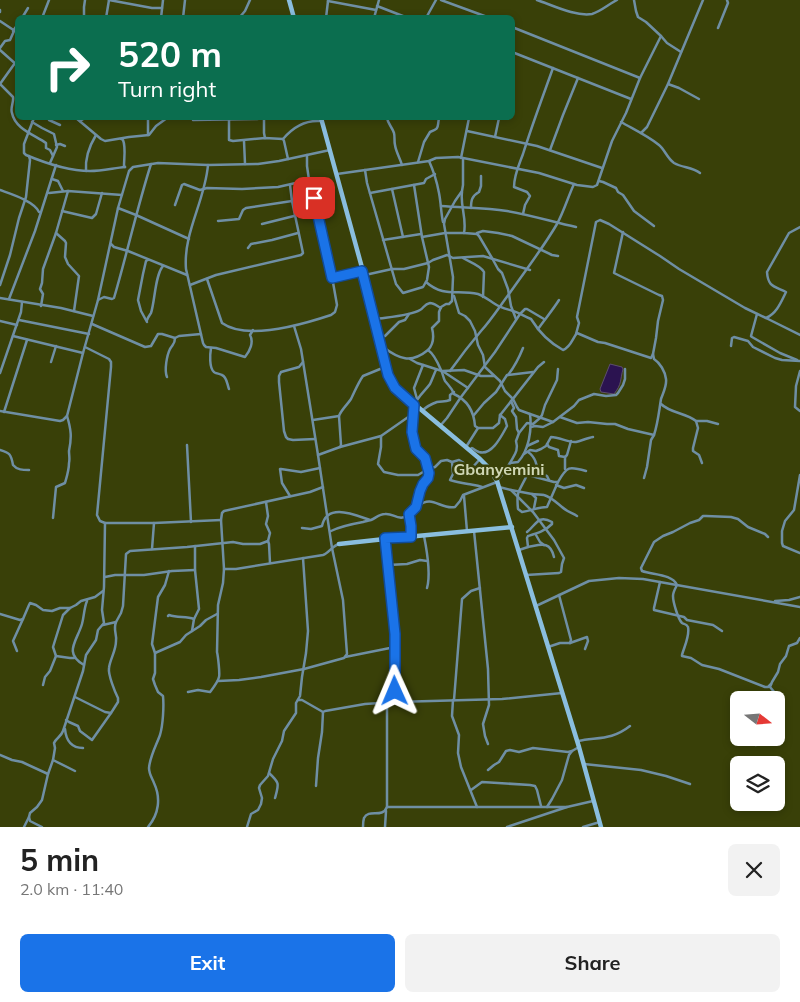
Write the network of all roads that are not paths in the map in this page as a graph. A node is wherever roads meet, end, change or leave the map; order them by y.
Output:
1 (49, 0) edge
2 (86, 0) edge
3 (109, 0) edge
4 (162, 0) edge
5 (185, 0) edge
6 (250, 0) edge
7 (289, 0) edge
8 (378, 0) edge
9 (436, 0) edge
10 (441, 0) edge
11 (537, 0) edge
12 (617, 0) edge
13 (634, 0) edge
14 (703, 0) edge
15 (727, 0) edge
16 (328, 1) edge
17 (28, 8) dead end
18 (162, 8) junction
19 (377, 8) junction
20 (24, 15) edge
21 (43, 15) edge
22 (84, 15) edge
23 (106, 15) edge
24 (161, 15) edge
25 (183, 15) edge
26 (242, 15) edge
27 (293, 15) edge
28 (326, 15) edge
29 (375, 15) edge
30 (399, 15) edge
31 (428, 15) edge
32 (482, 15) edge
33 (0, 21) edge
34 (515, 28) edge
35 (718, 28) dead end
36 (15, 32) edge
37 (661, 36) junction
38 (0, 49) edge
39 (681, 52) junction
40 (515, 53) edge
41 (15, 64) edge
42 (15, 66) edge
43 (553, 68) junction
44 (578, 78) junction
45 (640, 78) junction
46 (0, 84) edge
47 (668, 84) junction
48 (631, 99) junction
49 (699, 99) dead end
50 (15, 119) edge
51 (16, 120) edge
52 (49, 120) edge
53 (148, 120) edge
54 (164, 120) edge
55 (229, 120) edge
56 (264, 120) edge
57 (317, 120) edge
58 (322, 120) edge
59 (388, 120) edge
60 (439, 120) edge
61 (469, 120) edge
62 (499, 120) edge
63 (80, 121) edge
64 (312, 121) joint
65 (32, 122) joint
66 (620, 122) junction
67 (60, 125) dead end
68 (467, 131) junction
69 (28, 133) junction
70 (641, 133) junction
71 (96, 134) junction
72 (148, 135) junction
73 (495, 137) junction
74 (265, 138) junction
75 (120, 139) junction
76 (282, 139) junction
77 (244, 141) junction
78 (526, 144) junction
79 (56, 145) junction
80 (65, 146) dead end
81 (330, 150) junction
82 (550, 150) junction
83 (307, 154) junction
84 (29, 156) junction
85 (53, 156) junction
86 (462, 158) junction
87 (288, 159) junction
88 (429, 161) junction
89 (418, 162) junction
90 (50, 164) junction
91 (151, 164) junction
92 (245, 165) junction
93 (402, 165) junction
94 (56, 166) junction
95 (208, 166) junction
96 (125, 167) junction
97 (131, 168) junction
98 (516, 168) junction
99 (602, 168) junction
100 (365, 170) junction
101 (86, 171) junction
102 (700, 173) dead end
103 (435, 174) junction
104 (336, 175) junction
105 (481, 176) dead end
106 (52, 179) junction
107 (309, 180) junction
108 (599, 181) junction
109 (574, 184) junction
110 (290, 185) junction
111 (414, 185) junction
112 (203, 189) junction
113 (392, 189) junction
114 (0, 190) edge
115 (63, 191) junction
116 (68, 191) junction
117 (462, 191) junction
118 (48, 193) junction
119 (102, 193) junction
120 (370, 193) junction
121 (122, 195) junction
122 (26, 200) junction
123 (292, 201) junction
124 (175, 205) dead end
125 (441, 206) junction
126 (452, 207) junction
127 (118, 208) junction
128 (464, 208) junction
129 (471, 208) junction
130 (62, 211) junction
131 (40, 214) junction
132 (523, 214) junction
133 (136, 215) junction
134 (294, 216) junction
135 (218, 221) dead end
136 (558, 223) junction
137 (262, 224) dead end
138 (444, 224) junction
139 (654, 226) dead end
140 (800, 226) edge
141 (576, 227) dead end
142 (623, 232) junction
143 (56, 233) junction
144 (298, 233) junction
145 (445, 233) junction
146 (464, 233) junction
147 (474, 234) junction
148 (421, 236) junction
149 (403, 237) junction
150 (189, 239) junction
151 (383, 240) junction
152 (110, 243) junction
153 (248, 248) dead end
154 (541, 249) junction
155 (128, 250) junction
156 (558, 256) dead end
157 (450, 257) junction
158 (462, 257) junction
159 (492, 258) junction
160 (147, 260) junction
161 (428, 263) junction
162 (158, 264) junction
163 (164, 266) junction
164 (161, 268) junction
165 (392, 269) junction
166 (528, 270) junction
167 (363, 273) junction
168 (188, 275) junction
169 (332, 278) junction
170 (1, 279) edge
171 (207, 279) junction
172 (426, 282) junction
173 (0, 285) edge
174 (190, 285) junction
175 (453, 294) junction
176 (508, 294) junction
177 (483, 297) junction
178 (0, 298) edge
179 (9, 299) junction
180 (98, 300) junction
181 (559, 300) dead end
182 (22, 302) junction
183 (41, 306) junction
184 (500, 307) junction
185 (441, 308) junction
186 (74, 311) junction
187 (514, 311) junction
188 (409, 314) junction
189 (520, 314) junction
190 (757, 314) junction
191 (93, 316) junction
192 (544, 318) dead end
193 (766, 318) junction
194 (374, 319) junction
195 (516, 319) junction
196 (18, 320) junction
197 (0, 321) edge
198 (92, 324) junction
199 (16, 325) junction
200 (294, 326) junction
201 (538, 329) junction
202 (253, 330) junction
203 (89, 334) junction
204 (201, 334) junction
205 (576, 334) junction
206 (800, 335) edge
207 (13, 336) junction
208 (476, 336) junction
209 (378, 337) junction
210 (175, 338) junction
211 (27, 340) junction
212 (56, 346) junction
213 (380, 346) junction
214 (731, 346) dead end
215 (85, 347) junction
216 (211, 348) junction
217 (523, 348) dead end
218 (428, 350) junction
219 (83, 352) junction
220 (409, 358) junction
221 (652, 359) junction
222 (303, 361) junction
223 (800, 361) edge
224 (51, 362) dead end
225 (544, 362) dead end
226 (423, 365) junction
227 (484, 365) junction
228 (385, 367) junction
229 (558, 369) dead end
230 (625, 369) dead end
231 (436, 370) junction
232 (442, 371) junction
233 (450, 371) junction
234 (800, 371) edge
235 (0, 372) edge
236 (534, 372) junction
237 (478, 375) junction
238 (508, 375) junction
239 (494, 376) junction
240 (167, 377) dead end
241 (798, 381) edge
242 (501, 384) junction
243 (468, 388) junction
244 (229, 389) dead end
245 (454, 392) junction
246 (461, 397) junction
247 (512, 400) junction
248 (416, 402) junction
249 (661, 404) junction
250 (422, 411) junction
251 (800, 411) edge
252 (2, 412) edge
253 (414, 413) junction
254 (530, 414) junction
255 (474, 415) junction
256 (500, 415) junction
257 (68, 416) junction
258 (339, 416) junction
259 (560, 417) junction
260 (540, 418) junction
261 (312, 420) junction
262 (696, 421) junction
263 (553, 422) junction
264 (718, 424) dead end
265 (440, 426) junction
266 (531, 426) junction
267 (478, 428) junction
268 (519, 433) junction
269 (654, 435) junction
270 (381, 436) junction
271 (593, 437) dead end
272 (315, 439) junction
273 (538, 441) dead end
274 (571, 441) junction
275 (547, 444) junction
276 (187, 445) dead end
277 (527, 446) junction
278 (340, 448) junction
279 (467, 448) junction
280 (0, 450) edge
281 (528, 452) junction
282 (524, 454) junction
283 (318, 455) junction
284 (565, 457) junction
285 (480, 459) junction
286 (452, 462) junction
287 (510, 463) junction
288 (702, 463) dead end
289 (320, 468) junction
290 (538, 468) junction
291 (428, 469) junction
292 (505, 469) junction
293 (29, 470) dead end
294 (565, 470) junction
295 (586, 471) dead end
296 (527, 475) junction
297 (800, 475) edge
298 (537, 477) junction
299 (644, 478) dead end
300 (548, 480) junction
301 (498, 483) junction
302 (556, 483) junction
303 (323, 487) junction
304 (483, 488) junction
305 (584, 488) dead end
306 (511, 490) junction
307 (518, 491) junction
308 (799, 492) edge
309 (532, 494) junction
310 (464, 495) junction
311 (290, 496) junction
312 (517, 497) junction
313 (551, 499) junction
314 (266, 502) junction
315 (416, 507) junction
316 (533, 510) junction
317 (409, 514) junction
318 (327, 516) junction
319 (577, 516) dead end
320 (53, 518) dead end
321 (221, 520) junction
322 (371, 520) junction
323 (540, 520) junction
324 (190, 522) junction
325 (105, 523) junction
326 (154, 523) junction
327 (322, 526) junction
328 (302, 528) dead end
329 (512, 528) junction
330 (330, 530) junction
331 (547, 530) junction
332 (467, 531) junction
333 (474, 531) junction
334 (527, 532) dead end
335 (424, 535) junction
336 (536, 535) junction
337 (411, 537) junction
338 (768, 537) dead end
339 (385, 538) junction
340 (268, 541) junction
341 (222, 544) junction
342 (339, 544) joint
343 (545, 545) junction
344 (195, 546) junction
345 (332, 548) junction
346 (528, 548) junction
347 (152, 549) junction
348 (519, 550) junction
349 (800, 553) edge
350 (554, 557) dead end
351 (303, 558) junction
352 (427, 561) junction
353 (270, 563) junction
354 (388, 565) junction
355 (224, 569) junction
356 (195, 570) junction
357 (169, 571) junction
358 (124, 575) junction
359 (526, 575) junction
360 (104, 577) junction
361 (660, 582) junction
362 (677, 585) junction
363 (427, 588) dead end
364 (480, 588) junction
365 (104, 590) junction
366 (559, 595) junction
367 (800, 597) edge
368 (88, 600) junction
369 (773, 602) junction
370 (536, 606) junction
371 (800, 607) edge
372 (70, 608) junction
373 (0, 614) edge
374 (217, 614) junction
375 (677, 615) junction
376 (168, 616) dead end
377 (23, 619) junction
378 (194, 619) junction
379 (116, 622) junction
380 (103, 625) junction
381 (192, 631) junction
382 (722, 631) dead end
383 (800, 638) edge
384 (570, 642) junction
385 (395, 647) junction
386 (548, 647) junction
387 (585, 649) dead end
388 (17, 651) dead end
389 (155, 653) junction
390 (56, 656) junction
391 (74, 658) junction
392 (344, 658) junction
393 (84, 666) junction
394 (304, 668) junction
395 (218, 680) junction
396 (771, 684) junction
397 (44, 686) dead end
398 (773, 691) edge
399 (188, 692) dead end
400 (562, 693) junction
401 (75, 697) junction
402 (298, 700) junction
403 (454, 700) junction
404 (490, 700) junction
405 (396, 702) junction
406 (387, 703) junction
407 (323, 712) junction
408 (111, 713) junction
409 (66, 720) junction
410 (630, 726) dead end
411 (65, 727) junction
412 (577, 741) junction
413 (488, 744) dead end
414 (579, 747) junction
415 (83, 748) dead end
416 (572, 751) junction
417 (0, 755) edge
418 (53, 760) junction
419 (584, 764) junction
420 (488, 770) dead end
421 (75, 771) dead end
422 (48, 774) junction
423 (269, 774) junction
424 (690, 784) dead end
425 (316, 786) dead end
426 (470, 790) junction
427 (276, 798) dead end
428 (593, 801) junction
429 (541, 806) junction
430 (477, 807) junction
431 (547, 807) junction
432 (567, 807) junction
433 (386, 809) junction
434 (29, 817) junction
435 (601, 824) edge
436 (24, 827) edge
437 (42, 827) edge
438 (148, 827) edge
439 (247, 827) edge
440 (362, 827) edge
441 (385, 827) edge
442 (507, 827) edge
443 (583, 827) edge

1 - 21 street
2 - 22 street
3 - 18 street
3 - 23 street
4 - 18 street
5 - 25 street
6 - 26 street
7 - 27 main road
8 - 19 street
9 - 31 street
10 - 32 street
11 - 12 street
13 - 37 street
14 - 39 street
15 - 35 street
16 - 19 street
16 - 28 street
17 - 20 street
18 - 24 street
19 - 29 street
19 - 30 street
33 - 36 street
34 - 45 street
36 - 38 street
37 - 39 street
37 - 45 street
38 - 41 street
39 - 47 street
40 - 43 street
42 - 46 street
43 - 44 street
43 - 78 street
44 - 48 street
44 - 82 street
45 - 48 street
46 - 50 street
47 - 49 street
47 - 70 street
48 - 66 street
51 - 69 street
52 - 67 street
53 - 72 street
54 - 72 street
55 - 77 street
56 - 74 street
57 - 64 street
58 - 81 main road
59 - 93 street
60 - 89 street
61 - 68 street
62 - 73 street
63 - 71 street
64 - 76 street
65 - 69 street
65 - 79 street
66 - 70 street
66 - 99 street
68 - 73 street
68 - 86 street
69 - 84 street
69 - 85 street
70 - 102 street
71 - 75 street
71 - 101 street
72 - 75 street
73 - 78 street
74 - 76 street
74 - 77 street
75 - 96 street
76 - 87 street
77 - 92 street
78 - 82 street
78 - 98 street
79 - 80 street
79 - 85 street
81 - 83 street
81 - 104 main road
82 - 99 street
83 - 87 street
83 - 107 street
84 - 90 street
84 - 122 street
85 - 90 street
86 - 88 street
86 - 98 street
86 - 117 street
87 - 92 street
88 - 89 street
88 - 103 street
89 - 93 street
90 - 94 street
91 - 95 street
91 - 97 street
91 - 133 street
92 - 95 street
93 - 100 street
94 - 101 street
94 - 106 street
95 - 112 street
96 - 97 street
96 - 101 street
97 - 121 street
98 - 109 street
98 - 132 street
99 - 108 street
100 - 104 street
100 - 120 street
103 - 111 street
103 - 125 street
104 - 167 main road
105 - 129 street
106 - 115 street
106 - 118 street
107 - 110 street
107 - 169 street
108 - 109 street
108 - 139 street
109 - 136 street
110 - 112 street
110 - 123 street
111 - 113 street
111 - 148 street
112 - 124 street
112 - 150 street
113 - 120 street
113 - 149 street
114 - 122 street
115 - 116 street
115 - 118 street
116 - 119 street
116 - 130 street
117 - 126 street
117 - 128 street
118 - 131 street
119 - 121 street
119 - 130 street
120 - 151 street
121 - 127 street
122 - 131 street
122 - 170 street
123 - 134 street
123 - 135 street
125 - 126 street
125 - 138 street
126 - 128 street
126 - 138 street
127 - 133 street
127 - 152 street
128 - 129 street
128 - 146 street
129 - 132 street
130 - 143 street
131 - 179 street
132 - 136 street
133 - 150 street
133 - 155 street
134 - 137 street
134 - 144 street
136 - 141 street
136 - 154 street
138 - 145 street
140 - 193 street
142 - 190 street
142 - 205 street
142 - 221 street
143 - 183 street
143 - 186 street
144 - 153 street
144 - 171 street
145 - 146 street
145 - 148 street
145 - 157 street
146 - 147 street
147 - 154 street
147 - 159 street
148 - 149 street
148 - 161 street
149 - 151 street
150 - 168 street
151 - 165 street
152 - 155 street
152 - 180 street
154 - 156 street
154 - 166 street
155 - 160 street
155 - 180 street
157 - 158 street
157 - 161 street
157 - 175 street
158 - 159 street
158 - 177 street
159 - 166 street
159 - 176 street
160 - 162 street
160 - 164 street
161 - 165 street
161 - 172 street
162 - 163 street
162 - 164 street
163 - 164 street
163 - 168 street
165 - 167 street
165 - 172 street
166 - 176 street
167 - 169 street
167 - 194 main road
168 - 174 street
169 - 200 street
170 - 173 street
171 - 174 street
171 - 202 street
172 - 175 street
174 - 204 street
175 - 177 street
175 - 185 street
175 - 208 street
176 - 184 street
176 - 187 street
177 - 184 street
178 - 179 street
179 - 182 street
180 - 191 street
181 - 201 street
182 - 183 street
182 - 196 street
183 - 186 street
184 - 187 street
184 - 208 street
185 - 188 street
185 - 218 street
186 - 191 street
187 - 189 street
187 - 195 street
188 - 194 street
188 - 209 street
189 - 192 street
189 - 195 street
189 - 201 street
190 - 193 street
190 - 223 street
191 - 198 street
193 - 206 street
194 - 209 main road
195 - 227 street
196 - 199 street
196 - 203 street
197 - 199 street
198 - 203 street
198 - 210 street
199 - 207 street
200 - 202 street
200 - 222 street
201 - 205 street
202 - 216 street
203 - 215 street
204 - 210 street
204 - 216 street
205 - 221 street
207 - 211 street
207 - 235 street
208 - 227 street
208 - 233 street
209 - 213 main road
210 - 240 street
211 - 212 street
211 - 252 street
212 - 219 street
212 - 224 street
213 - 220 street
213 - 228 main road
214 - 223 street
215 - 219 street
215 - 325 street
216 - 244 street
217 - 238 street
218 - 220 street
218 - 232 street
219 - 257 street
220 - 226 street
221 - 249 street
222 - 261 street
222 - 272 street
225 - 236 street
226 - 231 street
226 - 248 street
227 - 237 street
227 - 239 street
228 - 248 main road
228 - 258 street
229 - 260 street
230 - 259 street
231 - 232 street
231 - 248 street
232 - 233 street
232 - 243 street
232 - 245 street
233 - 237 street
234 - 241 street
236 - 238 street
236 - 247 street
237 - 239 street
237 - 243 street
238 - 242 street
239 - 242 street
241 - 251 street
242 - 247 street
242 - 255 street
243 - 246 street
245 - 246 street
245 - 250 street
246 - 255 street
246 - 265 street
247 - 254 street
247 - 256 street
247 - 268 street
248 - 250 main road
248 - 253 street
249 - 262 street
249 - 269 street
250 - 265 main road
252 - 257 street
253 - 270 street
253 - 291 street
254 - 260 street
254 - 266 street
255 - 267 street
256 - 267 street
256 - 279 street
257 - 320 street
258 - 261 street
258 - 278 street
259 - 263 street
259 - 269 street
260 - 263 street
260 - 266 street
261 - 272 street
262 - 264 street
262 - 288 street
263 - 266 street
265 - 279 main road
266 - 268 street
266 - 277 street
267 - 279 street
268 - 287 street
269 - 299 street
270 - 278 street
270 - 291 street
271 - 274 street
272 - 283 street
273 - 277 street
274 - 275 street
274 - 284 street
275 - 281 street
275 - 284 street
276 - 324 street
277 - 282 street
278 - 283 street
279 - 285 main road
280 - 293 street
281 - 282 street
281 - 290 street
282 - 287 street
283 - 289 street
284 - 294 street
285 - 286 street
285 - 301 main road
286 - 291 street
286 - 304 street
287 - 292 street
289 - 303 street
289 - 311 street
290 - 298 street
290 - 300 street
291 - 315 street
292 - 296 street
292 - 301 street
294 - 295 street
294 - 302 street
296 - 298 street
296 - 307 street
297 - 308 street
298 - 300 street
300 - 302 street
301 - 304 street
301 - 306 street
301 - 329 main road
302 - 305 street
302 - 313 street
303 - 311 street
303 - 318 street
304 - 310 street
306 - 307 street
306 - 312 street
307 - 309 street
307 - 312 street
308 - 349 street
309 - 313 street
309 - 316 street
310 - 315 street
310 - 332 street
311 - 314 street
312 - 316 street
312 - 316 street
313 - 316 street
313 - 319 street
314 - 321 street
314 - 340 street
315 - 317 street
316 - 323 street
317 - 322 street
317 - 337 street
318 - 322 street
318 - 327 street
318 - 330 street
321 - 324 street
321 - 341 street
322 - 330 street
323 - 331 street
323 - 331 street
323 - 334 street
324 - 326 street
325 - 326 street
325 - 360 street
326 - 347 street
327 - 328 street
327 - 330 street
329 - 333 main road
329 - 348 main road
330 - 345 street
331 - 336 street
331 - 359 street
332 - 333 main road
332 - 335 main road
333 - 364 street
335 - 337 main road
335 - 352 street
336 - 343 street
336 - 346 street
337 - 339 main road
338 - 362 street
339 - 342 main road
339 - 354 street
340 - 341 street
340 - 353 street
341 - 344 street
341 - 355 street
342 - 345 street
343 - 346 street
343 - 350 street
344 - 347 street
344 - 356 street
345 - 351 street
345 - 392 street
346 - 348 street
347 - 358 street
348 - 359 main road
351 - 353 street
351 - 394 street
352 - 354 street
352 - 363 street
353 - 355 street
354 - 385 street
355 - 374 street
356 - 357 street
356 - 378 street
357 - 358 street
357 - 389 street
358 - 360 street
358 - 379 street
359 - 370 main road
360 - 365 street
361 - 362 street
361 - 366 street
361 - 375 street
362 - 369 street
362 - 375 street
364 - 403 street
364 - 404 street
365 - 368 street
365 - 380 street
366 - 370 street
366 - 384 street
367 - 369 street
368 - 372 street
368 - 391 street
369 - 371 street
370 - 386 main road
372 - 377 street
372 - 390 street
373 - 377 street
374 - 381 street
374 - 395 street
375 - 382 street
375 - 396 street
376 - 378 street
377 - 388 street
378 - 381 street
379 - 380 street
379 - 408 street
380 - 393 street
381 - 389 street
383 - 396 street
384 - 386 street
384 - 387 street
385 - 392 street
385 - 405 street
386 - 400 main road
389 - 438 street
390 - 391 street
390 - 397 street
391 - 393 street
392 - 394 street
393 - 401 street
394 - 395 street
394 - 402 street
395 - 399 street
396 - 398 street
400 - 404 street
400 - 412 main road
401 - 408 street
401 - 409 street
402 - 407 street
402 - 423 street
403 - 404 street
403 - 405 street
403 - 426 street
404 - 413 street
405 - 406 street
406 - 407 street
406 - 433 street
407 - 425 street
408 - 409 street
409 - 411 street
410 - 412 street
411 - 415 street
411 - 418 street
412 - 414 main road
414 - 416 street
414 - 419 main road
416 - 420 street
416 - 431 street
417 - 422 street
418 - 421 street
418 - 422 street
419 - 424 street
419 - 428 main road
422 - 434 street
423 - 427 street
423 - 439 street
426 - 429 street
426 - 430 street
428 - 432 street
428 - 435 main road
429 - 430 street
429 - 431 street
430 - 433 street
431 - 432 street
432 - 442 street
433 - 440 street
433 - 441 street
434 - 436 street
434 - 437 street
435 - 443 street

